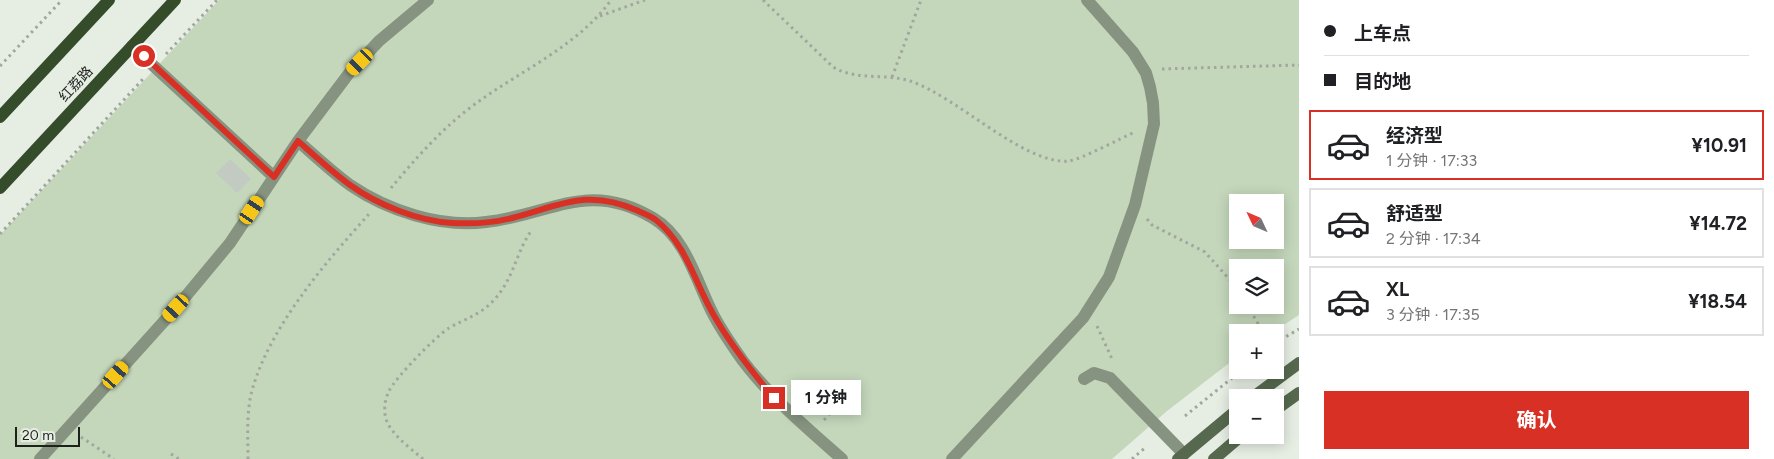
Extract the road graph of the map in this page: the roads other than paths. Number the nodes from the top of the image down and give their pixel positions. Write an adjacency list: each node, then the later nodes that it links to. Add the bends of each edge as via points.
1 (109, 0): 6 (main road)
2 (175, 0): 5 (main road, 红荔路)
3 (428, 0): 7 (lane, via 379,41 350,72)
4 (1087, 0): 20 (lane, via 1133,52 1146,73 1154,124 1135,205 1108,277 1085,315)
5 (132, 46): 8 (lane); 9 (main road, 红荔路)
6 (0, 117)
7 (298, 141): 8 (lane); 19 (lane, via 351,186 399,210 421,217 484,223 570,201 592,200 616,201 654,219 672,234 684,252 715,318 743,361 774,398)
8 (274, 177): 18 (lane, via 230,243)
9 (0, 188)
10 (1299, 363): 12 (main road)
11 (1084, 379): 17 (lane, via 1094,373 1102,374 1121,388)
12 (1264, 389)
13 (1299, 393): 14 (main road)
14 (1284, 404)
15 (1229, 416): 17 (main road)
16 (1232, 444): 21 (main road)
17 (1181, 456)
18 (40, 459)
19 (842, 459)
20 (952, 459)
21 (1214, 459)

